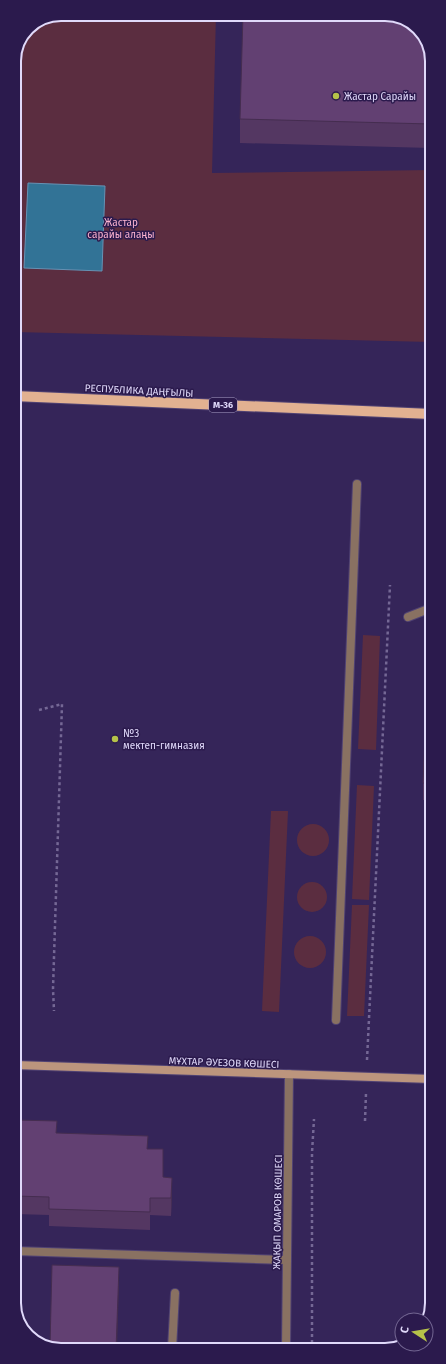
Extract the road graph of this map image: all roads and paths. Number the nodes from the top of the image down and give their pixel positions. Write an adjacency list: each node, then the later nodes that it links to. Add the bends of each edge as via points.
1 (21, 396): 2 (main road, РЕСПУБЛИКА ДАҢҒЫЛЫ / M-36)
2 (425, 414)
3 (357, 484): 9 (street)
4 (390, 585): 10 (path)
5 (425, 611): 6 (street)
6 (408, 618)
7 (38, 710): 8 (path, via 62,704)
8 (54, 1011)
9 (336, 1020)
10 (369, 1021)
11 (21, 1065): 12 (street, МҰХТАР ӘУЕЗОВ КӨШЕСІ)
12 (289, 1074): 13 (street, МҰХТАР ӘУЕЗОВ КӨШЕСІ); 16 (street, ЖАҚЫП ОМАРОВ КӨШЕСІ)
13 (425, 1079)
14 (314, 1119): 20 (path)
15 (21, 1251): 16 (street)
16 (287, 1260): 19 (street, ЖАҚЫП ОМАРОВ КӨШЕСІ)
17 (175, 1293): 18 (street)
18 (172, 1343)
19 (286, 1343)
20 (312, 1343)

